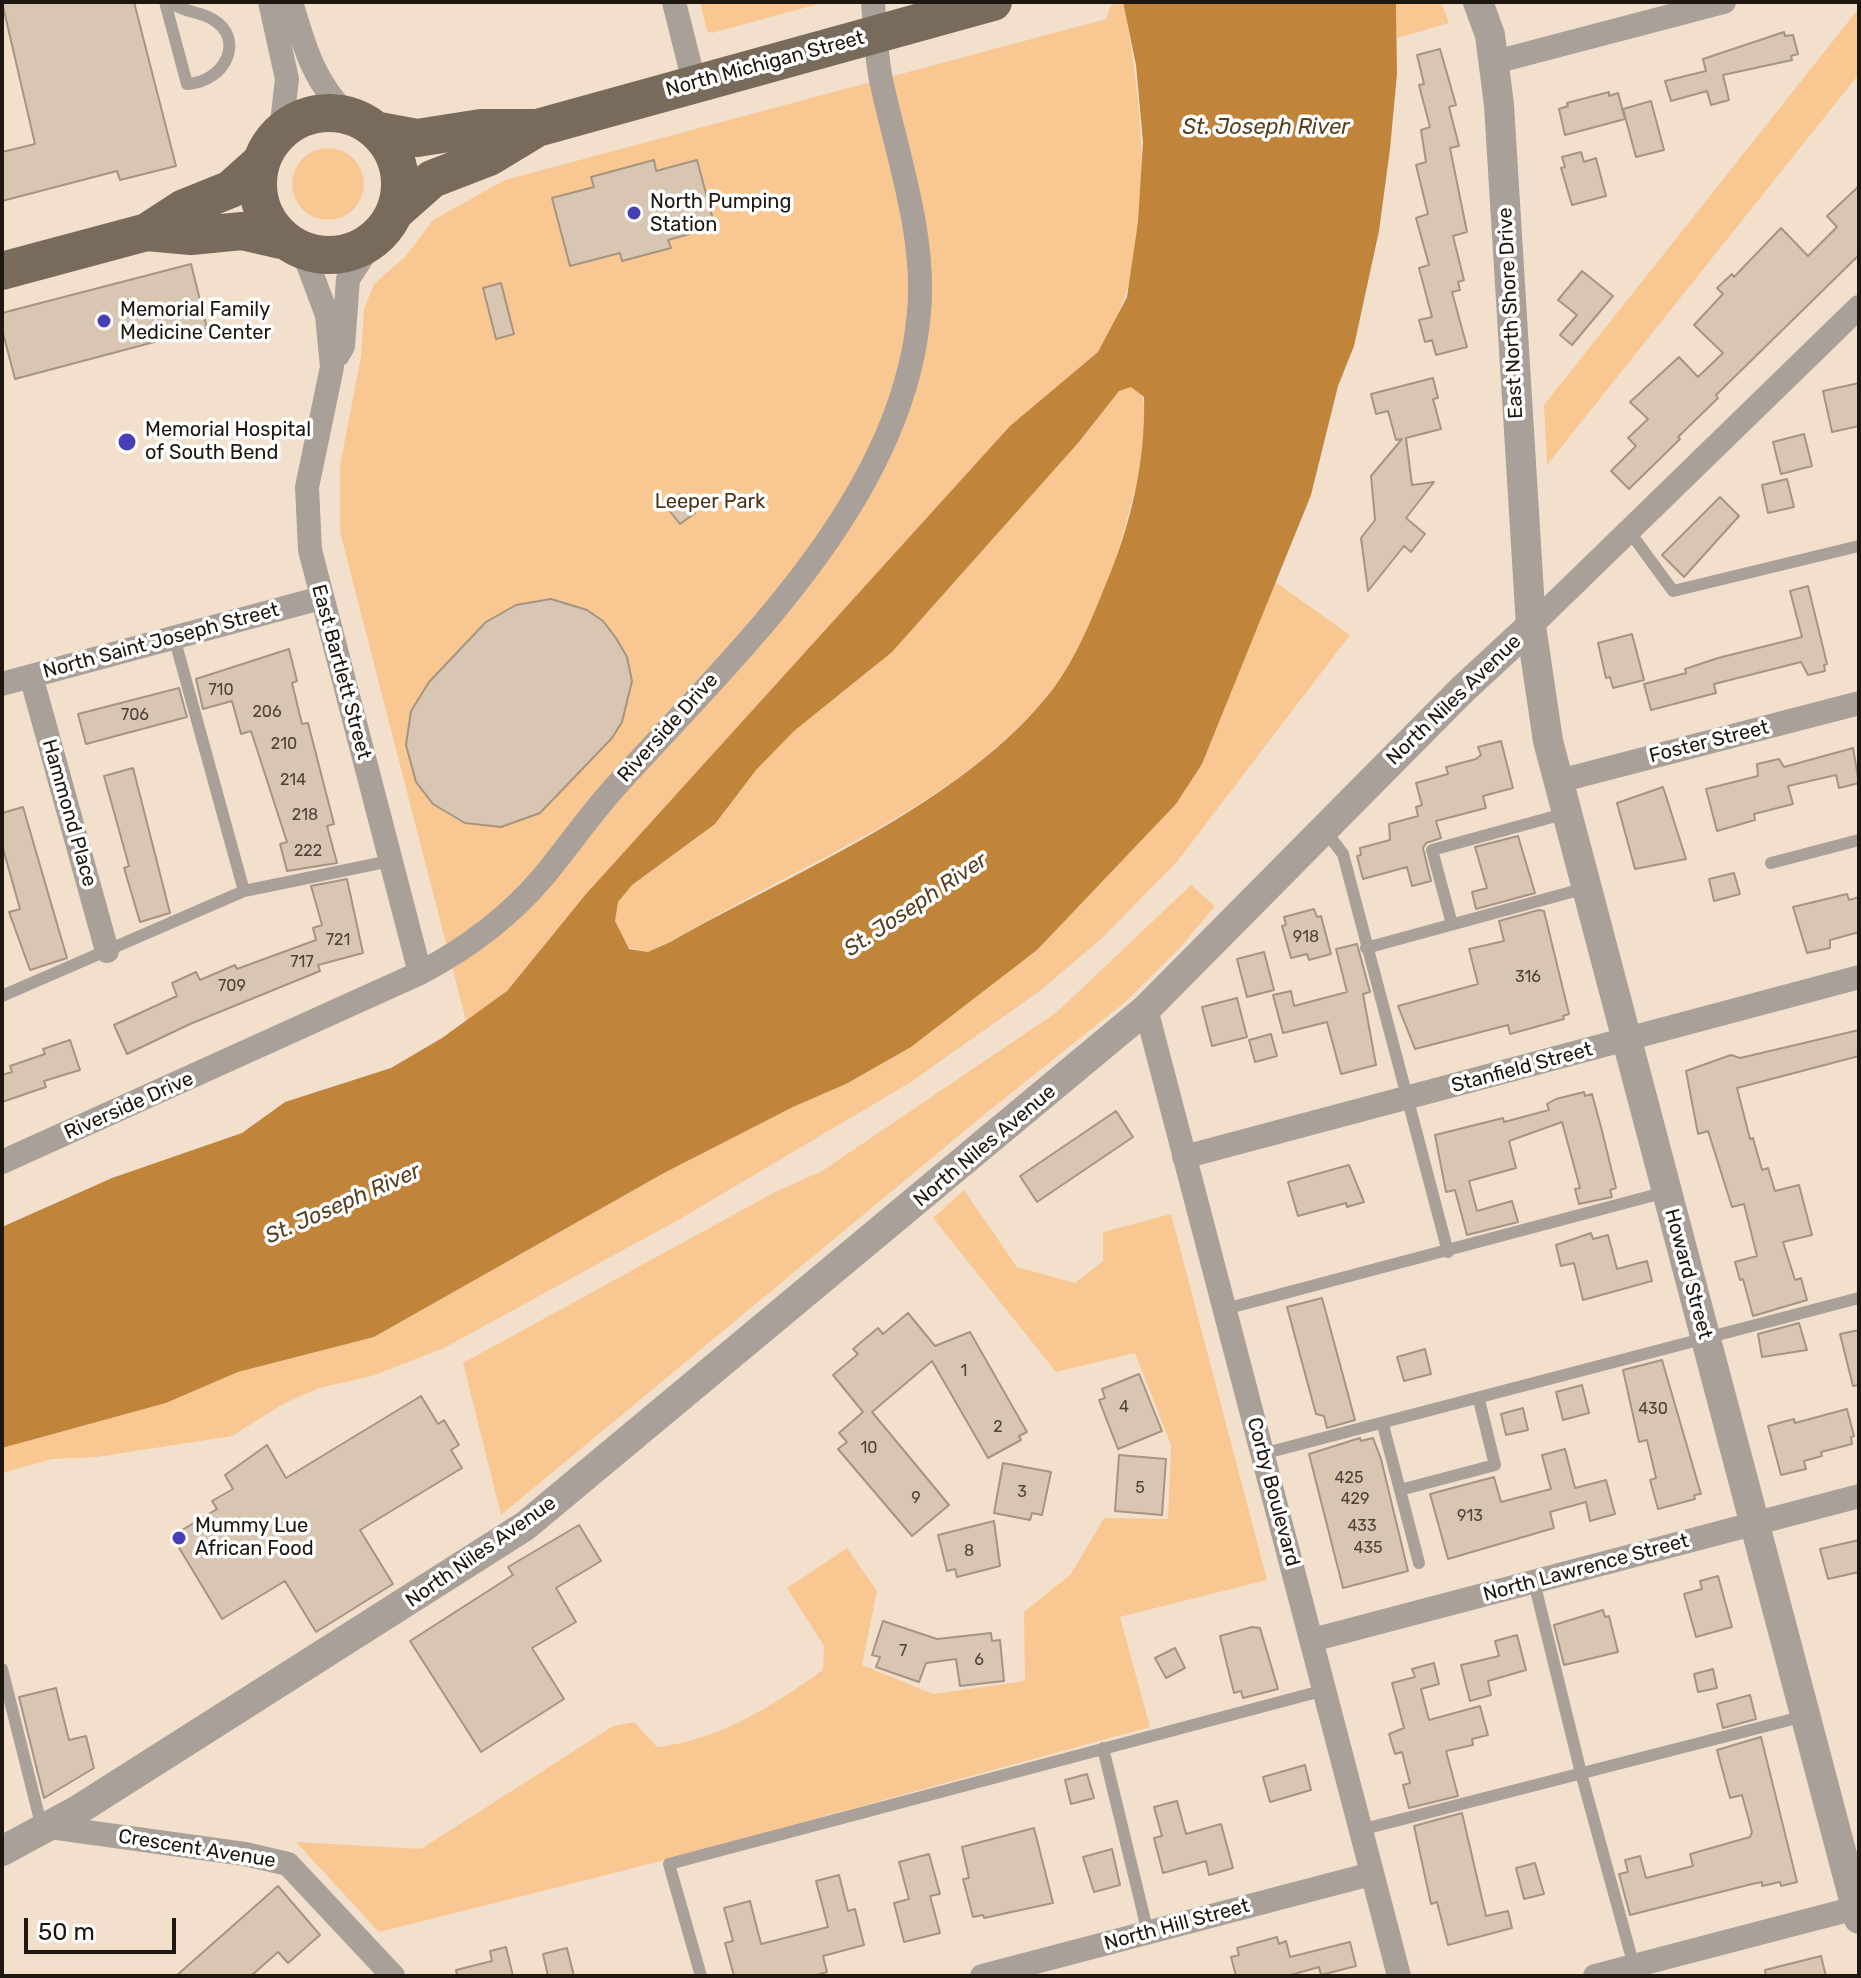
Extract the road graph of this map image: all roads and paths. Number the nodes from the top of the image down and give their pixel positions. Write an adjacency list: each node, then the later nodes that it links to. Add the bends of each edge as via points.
1 (165, 2): 2 (lane, via 187,84 218,74 229,53 221,27)
2 (171, 2)
3 (270, 2): 14 (street, via 287,79)
4 (291, 2): 12 (street, via 321,86)
5 (674, 2): 11 (street)
6 (993, 2): 9 (main road, North Michigan Street)
7 (1478, 2): 10 (street, East North Shore Drive)
8 (1724, 2): 10 (street)
9 (874, 18): 11 (main road, North Michigan Street); 42 (street, Riverside Drive, via 880,75 919,266 920,310 903,399 879,452 831,534 766,621 609,793 541,879 482,935)
10 (1495, 62): 26 (street, East North Shore Drive)
11 (694, 82): 13 (main road, North Michigan Street)
12 (363, 123): 13 (main road, North Michigan Street, via 417,138 481,128); 14 (main road, via 313,116); 16 (main road, via 398,166)
13 (537, 128): 16 (main road, North Michigan Street, via 489,157 432,179)
14 (281, 131): 15 (main road)
15 (260, 163): 17 (main road, via 231,189 184,208); 19 (main road, via 261,202)
16 (397, 210): 18 (main road)
17 (147, 232): 19 (main road, via 191,236 242,231); 20 (main road)
18 (371, 244): 19 (main road, via 336,254); 22 (street, East Bartlett Street, via 348,279 343,346)
19 (292, 245): 22 (street, East Bartlett Street, via 327,315)
20 (2, 271)
21 (1859, 307): 23 (street, North Niles Avenue)
22 (332, 367): 25 (street, East Bartlett Street, via 306,497)
23 (1629, 531): 24 (lane, via 1673,591); 26 (street, North Niles Avenue)
24 (1859, 546)
25 (321, 598): 27 (street, North Saint Joseph Street); 35 (street, East Bartlett Street)
26 (1531, 626): 31 (street, Howard Street, via 1537,683); 33 (street, North Niles Avenue)
27 (174, 637): 28 (street, North Saint Joseph Street); 38 (lane)
28 (31, 676): 29 (street, North Saint Joseph Street); 41 (street, Hammond Place)
29 (2, 684)
30 (1859, 703): 31 (street, Foster Street)
31 (1559, 781): 32 (street, Howard Street)
32 (1567, 813): 37 (street, Howard Street); 39 (lane, via 1432,850)
33 (1324, 829): 40 (lane, via 1341,847); 45 (street, North Niles Avenue)
34 (1859, 840): 36 (lane)
35 (390, 861): 38 (lane); 42 (street, East Bartlett Street)
36 (1771, 863)
37 (1586, 888): 39 (lane); 46 (street, Howard Street)
38 (244, 891): 41 (lane)
39 (1452, 924): 40 (lane)
40 (1366, 948): 47 (lane)
41 (107, 951): 44 (lane)
42 (420, 973): 49 (street, Riverside Drive)
43 (1859, 977): 46 (street, Stanfield Street)
44 (2, 996)
45 (1146, 1009): 48 (street, Corby Boulevard); 69 (street, North Niles Avenue, via 525,1526)
46 (1627, 1039): 47 (street, Stanfield Street); 50 (street, Howard Street)
47 (1406, 1099): 48 (street, Stanfield Street); 51 (lane)
48 (1184, 1157): 53 (street, Corby Boulevard)
49 (2, 1162)
50 (1667, 1192): 51 (lane); 54 (street, Howard Street)
51 (1448, 1252): 53 (lane)
52 (1859, 1298): 54 (lane)
53 (1225, 1309): 57 (street, Corby Boulevard)
54 (1705, 1339): 55 (lane); 60 (street, Howard Street)
55 (1479, 1400): 56 (lane); 58 (lane, via 1495,1465)
56 (1383, 1425): 57 (lane); 58 (lane)
57 (1262, 1454): 63 (street, Corby Boulevard)
58 (1400, 1490): 61 (lane)
59 (1859, 1496): 60 (street, North Lawrence Street)
60 (1755, 1523): 62 (street, North Lawrence Street); 66 (street, Howard Street)
61 (1419, 1563)
62 (1534, 1582): 63 (street, North Lawrence Street); 68 (lane)
63 (1312, 1640): 65 (street, Corby Boulevard)
64 (2, 1669): 69 (lane)
65 (1325, 1690): 67 (lane); 70 (street, Corby Boulevard)
66 (1805, 1716): 68 (lane); 73 (street, Howard Street)
67 (1103, 1748): 74 (lane); 77 (lane, via 669,1864)
68 (1581, 1773): 70 (lane); 75 (lane)
69 (46, 1828): 71 (street, North Niles Avenue); 76 (street, Crescent Avenue, via 288,1864)
70 (1360, 1830): 72 (street, Corby Boulevard)
71 (2, 1851)
72 (1371, 1874): 74 (street, North Hill Street); 79 (street, Corby Boulevard)
73 (1858, 1911): 75 (street)
74 (1148, 1933): 78 (street, North Hill Street)
75 (1636, 1971): 80 (street)
76 (393, 1976)
77 (701, 1976)
78 (982, 1976)
79 (1399, 1976)
80 (1595, 1976)

